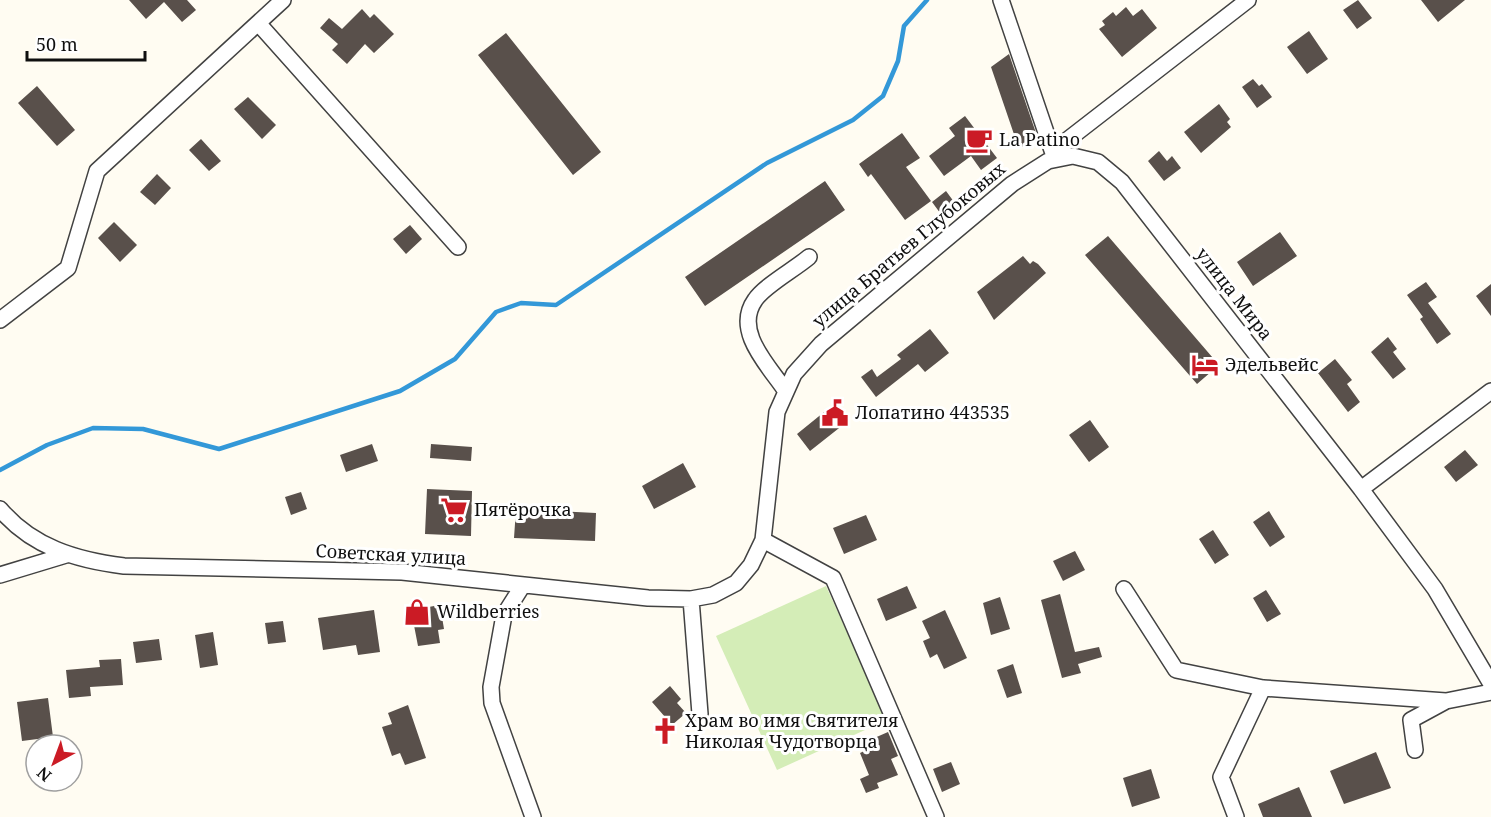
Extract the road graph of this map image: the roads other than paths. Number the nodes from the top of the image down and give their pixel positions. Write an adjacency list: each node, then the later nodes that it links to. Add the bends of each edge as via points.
1 (283, 0): 4 (street)
2 (1001, 0): 5 (street)
3 (1248, 0): 5 (street, улица Братьев Глубоковых, via 1066,141)
4 (258, 23): 6 (street); 8 (street, via 97,171 68,268)
5 (1055, 159): 9 (street, улица Братьев Глубоковых, via 1012,183 846,322 805,360); 11 (street, улица Мира, via 1073,156 1098,162 1122,182)
6 (458, 247)
7 (809, 257): 9 (street, via 755,299 749,312 752,343)
8 (0, 320)
9 (785, 390): 13 (street, улица Братьев Глубоковых, via 777,412)
10 (1491, 391): 11 (street)
11 (1361, 489): 20 (street, улица Мира, via 1435,589)
12 (4, 514): 14 (street, Советская улица, via 35,541)
13 (763, 540): 18 (street, улица Братьев Глубоковых, via 751,565 736,583); 27 (street, via 833,578)
14 (66, 555): 15 (street); 16 (street, Советская улица, via 124,566 402,572)
15 (0, 575)
16 (523, 585): 19 (street, Советская улица); 26 (street, via 504,615 491,687 492,703)
17 (1124, 589): 21 (street, via 1176,670)
18 (712, 595): 19 (street, Советская улица)
19 (690, 599): 24 (street)
20 (1491, 684)
21 (1263, 688): 23 (street); 28 (street, via 1221,777)
22 (1491, 692): 23 (street)
23 (1446, 701): 25 (street, via 1411,720)
24 (700, 714)
25 (1415, 750)
26 (533, 817)
27 (936, 817)
28 (1236, 817)

